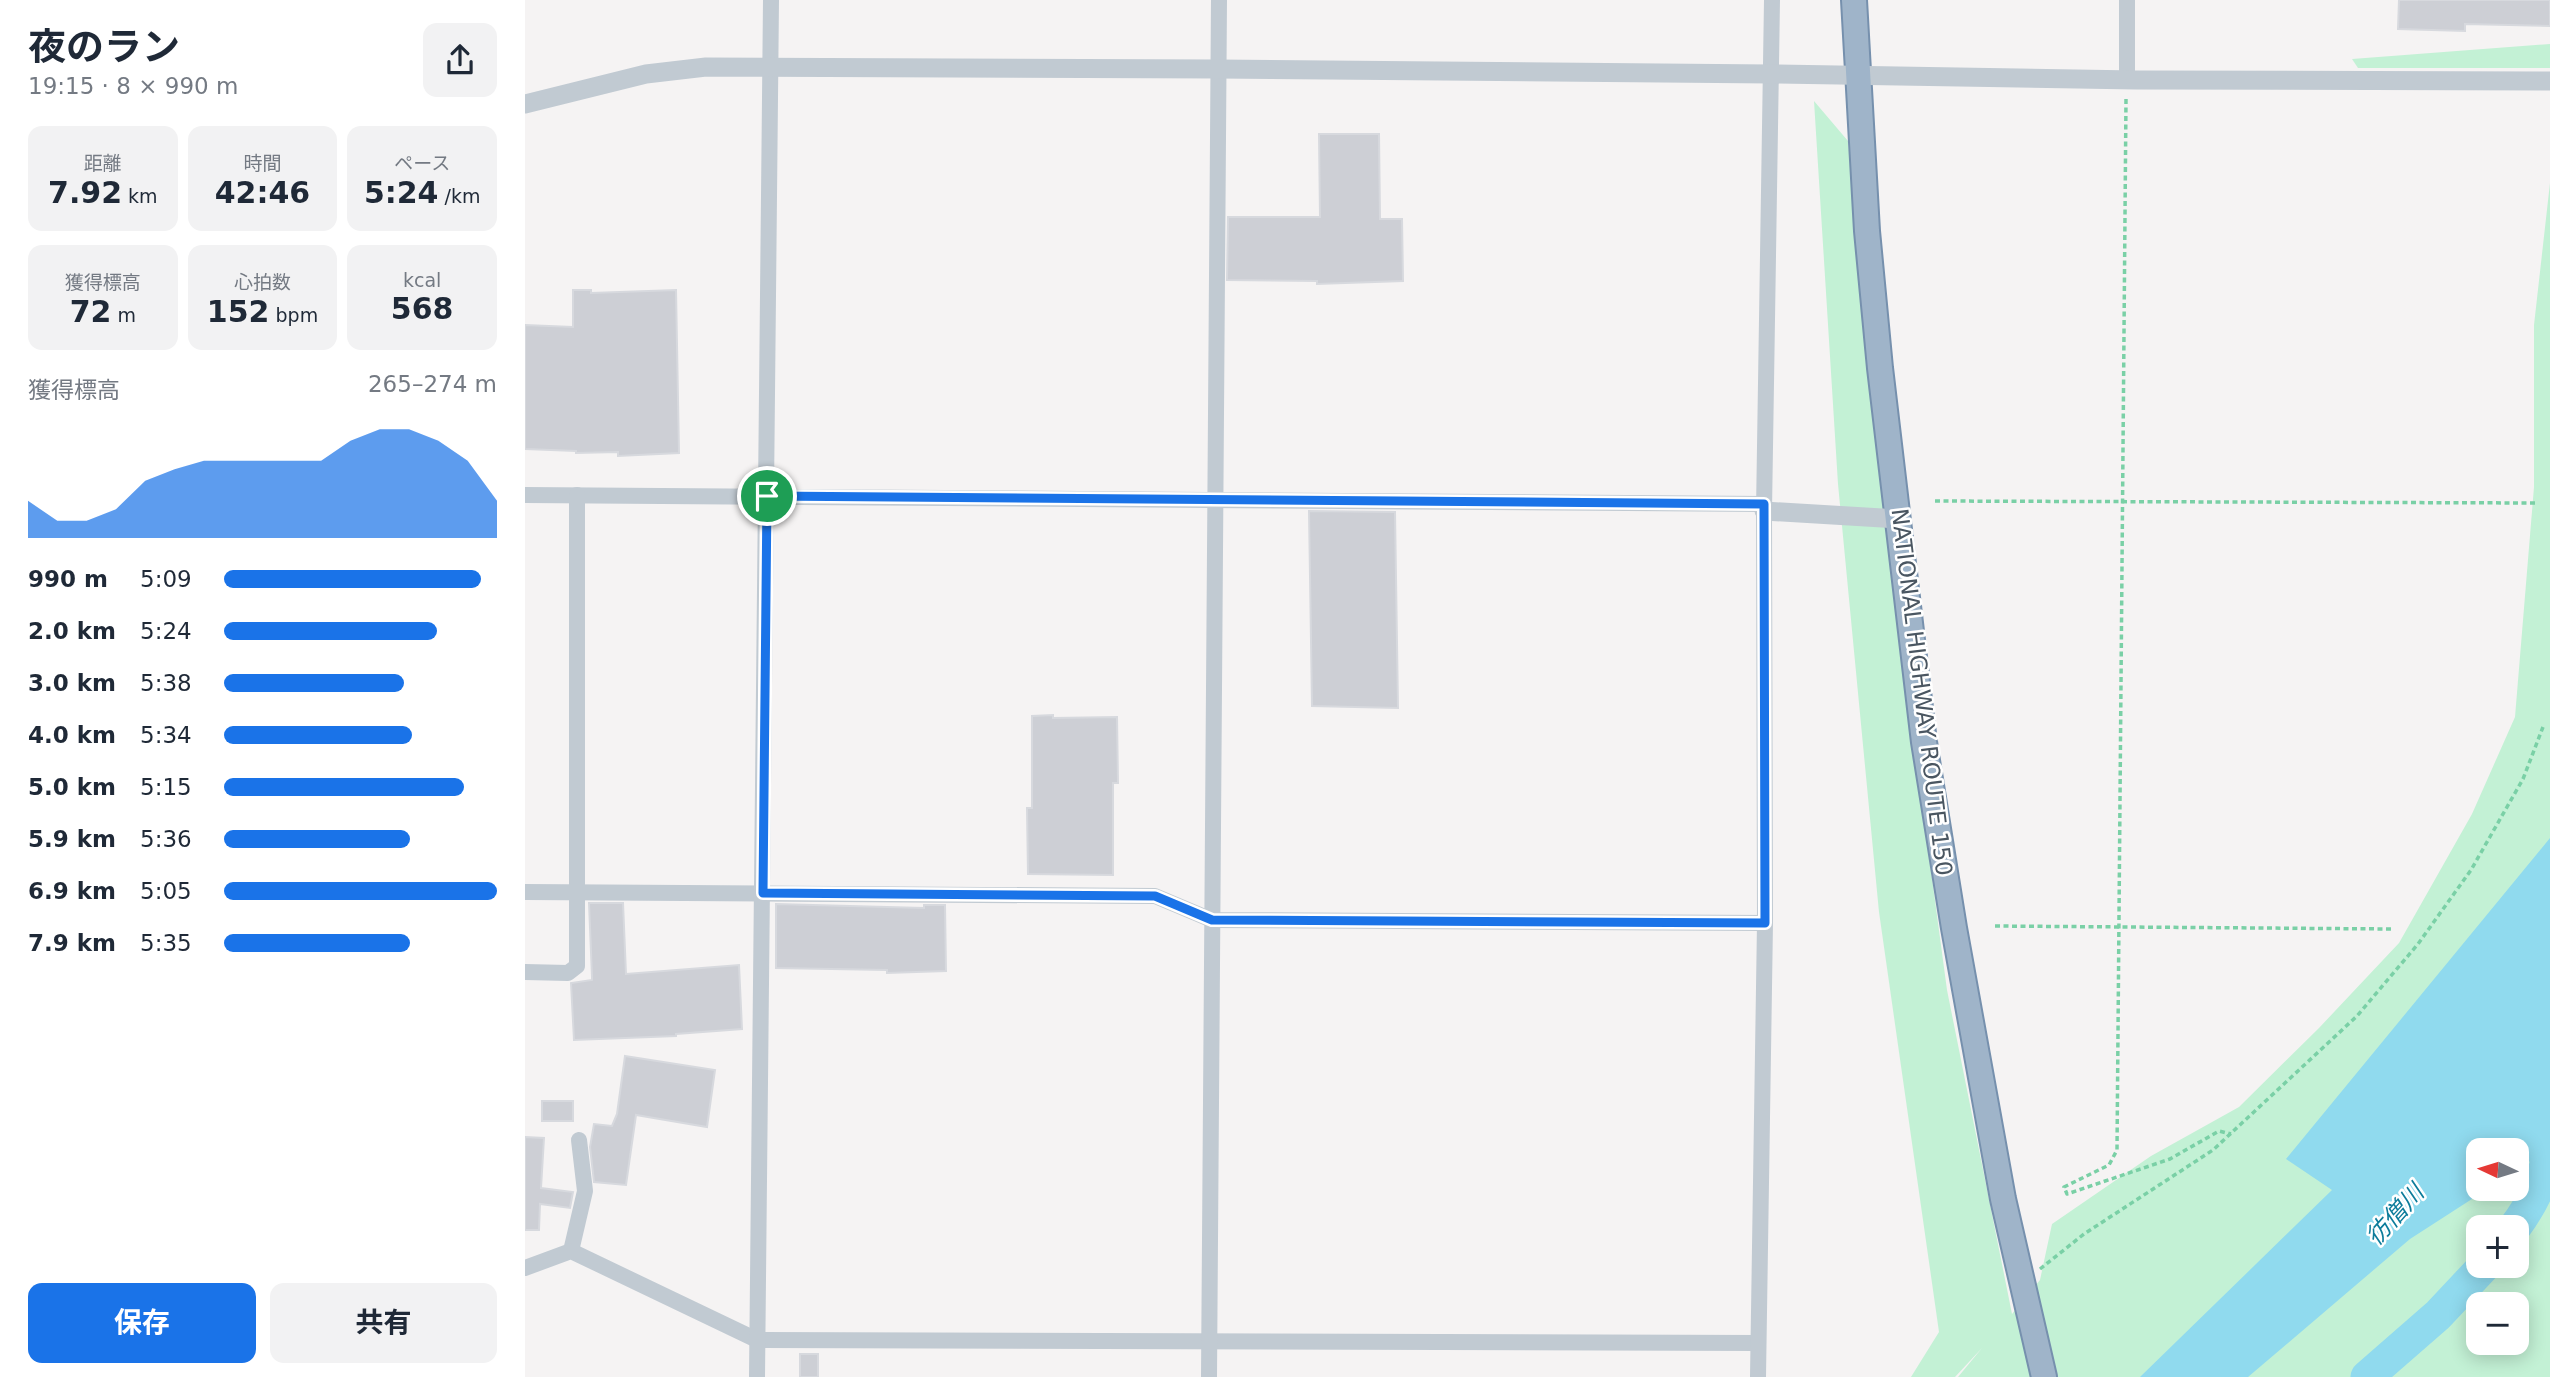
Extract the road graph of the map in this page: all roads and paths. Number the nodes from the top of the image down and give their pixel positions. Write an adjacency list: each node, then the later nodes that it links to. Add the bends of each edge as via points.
1 (771, 0): 6 (street)
2 (1219, 0): 7 (street)
3 (1772, 0): 8 (street)
4 (1854, 0): 9 (highway, NATIONAL HIGHWAY ROUTE 150)
5 (2127, 0): 10 (street)
6 (771, 68): 7 (street); 12 (street, via 706,67 646,74); 15 (street)
7 (1219, 69): 8 (street); 16 (street)
8 (1771, 74): 9 (street); 20 (street)
9 (1858, 77): 10 (street); 21 (highway, NATIONAL HIGHWAY ROUTE 150, via 1879,368)
10 (2127, 80): 11 (street); 18 (path)
11 (2550, 81)
12 (525, 104)
13 (525, 495): 14 (street)
14 (577, 495): 15 (street); 25 (street)
15 (767, 496): 16 (street); 24 (street)
16 (1215, 500): 20 (street); 26 (street)
17 (1935, 501): 18 (path)
18 (2123, 501): 19 (path); 29 (path)
19 (2535, 503)
20 (1764, 507): 21 (street); 27 (street)
21 (1899, 519): 36 (highway, NATIONAL HIGHWAY ROUTE 150, via 1909,631 1939,835 1985,1106)
22 (2543, 727): 32 (path, via 2523,779 2497,825 2418,944 2357,1016)
23 (525, 892): 25 (street)
24 (763, 893): 25 (street); 26 (street, via 1155,896); 37 (street)
25 (578, 894): 31 (street, via 577,966 568,973)
26 (1212, 920): 27 (street); 38 (street)
27 (1765, 923): 39 (street)
28 (1995, 926): 29 (path)
29 (2119, 926): 30 (path); 32 (path, via 2117,1150 2109,1165 2064,1187 2067,1194 2170,1159 2219,1130)
30 (2392, 929)
31 (525, 972)
32 (2231, 1135): 36 (path, via 2084,1234)
33 (579, 1140): 34 (street, via 585,1191)
34 (571, 1251): 35 (street); 37 (street)
35 (525, 1268)
36 (2022, 1283): 43 (highway, NATIONAL HIGHWAY ROUTE 150)
37 (757, 1340): 38 (street); 40 (street)
38 (1209, 1342): 39 (street); 41 (street)
39 (1758, 1343): 42 (street)
40 (757, 1377)
41 (1209, 1377)
42 (1758, 1377)
43 (2044, 1377)

